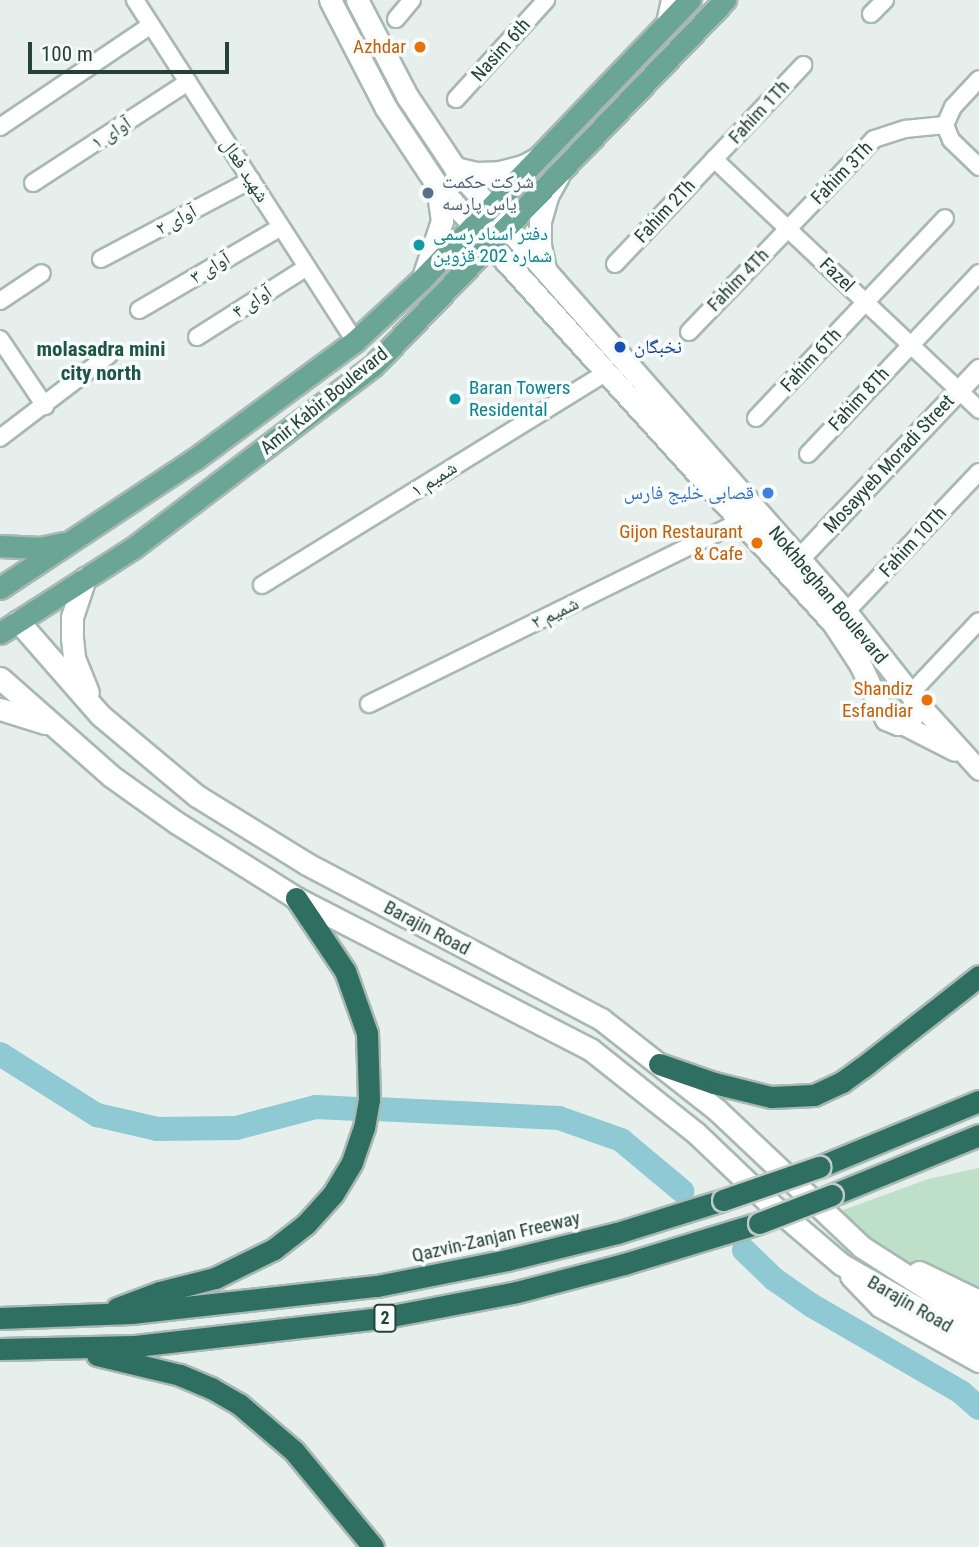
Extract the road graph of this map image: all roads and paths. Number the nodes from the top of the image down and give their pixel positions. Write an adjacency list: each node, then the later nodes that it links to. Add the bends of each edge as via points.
1 (135, 0): 12 (street, شهید فعال)
2 (330, 0): 27 (main road, Nokhbeghan Boulevard, via 386,108)
3 (358, 0): 23 (main road, Nokhbeghan Boulevard, via 407,96)
4 (412, 0): 11 (street)
5 (546, 0): 17 (street, Nasim 6th)
6 (670, 0): 13 (street)
7 (690, 0): 13 (main road, Amir Kabir Boulevard)
8 (724, 0): 24 (main road, Amir Kabir Boulevard)
9 (885, 0): 10 (street)
10 (871, 14)
11 (396, 19)
12 (151, 25): 16 (street, شهید فعال); 19 (street)
13 (664, 28): 20 (main road, Amir Kabir Boulevard)
14 (803, 65): 21 (street, Fahim 1Th)
15 (979, 79): 18 (street, via 953,107)
16 (188, 82): 25 (street, شهید فعال); 26 (street, آوای ۱)
17 (456, 99)
18 (944, 125): 22 (street, via 951,140); 33 (street, Fahim 3Th, via 905,129 874,139)
19 (0, 127)
20 (540, 158): 23 (main road, via 500,172); 24 (main road, via 540,175); 28 (main road, Amir Kabir Boulevard)
21 (714, 159): 33 (street, Fazel); 36 (street, Fahim 2Th)
22 (979, 167)
23 (455, 168): 28 (main road, Nokhbeghan Boulevard)
24 (556, 177): 32 (main road, Amir Kabir Boulevard); 38 (main road, via 540,220)
25 (251, 180): 31 (street, شهید فعال); 35 (street, آوای ۲)
26 (33, 183)
27 (438, 185): 30 (main road, Nokhbeghan Boulevard); 41 (main road, via 442,221)
28 (490, 208): 30 (main road, Amir Kabir Boulevard); 32 (main road, Nokhbeghan Boulevard)
29 (945, 218): 43 (street, Fahim 6Th)
30 (473, 225): 34 (main road, Nokhbeghan Boulevard); 41 (main road, Amir Kabir Boulevard)
31 (281, 227): 37 (street, شهید فعال); 44 (street, آوای ۳)
32 (507, 227): 34 (main road, Amir Kabir Boulevard); 38 (main road, Nokhbeghan Boulevard)
33 (788, 229): 43 (street, Fazel); 45 (street, Fahim 4Th)
34 (490, 244): 52 (main road, Nokhbeghan Boulevard); 64 (main road, Amir Kabir Boulevard, via 373,366 133,548)
35 (101, 259)
36 (615, 264)
37 (307, 267): 46 (street, آوای ۴); 48 (street, شهید فعال)
38 (546, 271): 63 (main road, Nokhbeghan Boulevard)
39 (979, 273): 49 (street, Fahim 8Th)
40 (42, 274): 42 (street)
41 (422, 279): 48 (main road, Amir Kabir Boulevard)
42 (0, 301)
43 (866, 302): 49 (street, Fazel); 56 (street, Fahim 6Th)
44 (139, 310)
45 (689, 332)
46 (197, 337)
47 (0, 339): 54 (street)
48 (355, 341): 61 (main road, Amir Kabir Boulevard, via 195,459)
49 (911, 345): 53 (street, Fazel); 58 (street, Fahim 8Th)
50 (109, 355): 54 (street)
51 (979, 369): 53 (street, Mosayyeb Moradi Street)
52 (607, 372): 60 (main road, Nokhbeghan Boulevard); 65 (street, شمیم ۱)
53 (959, 391): 55 (street, Fazel); 63 (street, Mosayyeb Moradi Street)
54 (45, 406): 57 (street)
55 (979, 410)
56 (756, 418)
57 (0, 438)
58 (808, 454)
59 (979, 472): 68 (street, Fahim 10Th)
60 (741, 521): 63 (main road, Nokhbeghan Boulevard); 73 (street, شمیم ۲)
61 (69, 542): 62 (main road, via 40,548); 66 (main road, Amir Kabir Boulevard)
62 (0, 546)
63 (794, 565): 68 (main road, Nokhbeghan Boulevard); 76 (main road, Nokhbeghan Boulevard, via 853,654 884,716)
64 (85, 578): 70 (main road, Amir Kabir Boulevard); 75 (main road, via 72,617 72,638 81,678)
65 (261, 585)
66 (0, 588)
67 (0, 600): 70 (main road, Barajin Road)
68 (846, 612): 72 (main road, Nokhbeghan Boulevard)
69 (979, 621): 72 (street)
70 (9, 627): 75 (main road, Barajin Road)
71 (0, 678): 77 (main road, Barajin Road)
72 (912, 696): 76 (main road, via 915,713); 78 (street)
73 (369, 704)
74 (0, 709): 77 (main road)
75 (100, 716): 81 (main road, Barajin Road, via 197,796 306,864 601,1019)
76 (902, 724): 78 (street)
77 (55, 727): 79 (main road, Barajin Road, via 111,776 177,823)
78 (975, 766)
79 (296, 898): 85 (main road, Barajin Road, via 590,1049 696,1133); 87 (highway, via 345,971 367,1033 369,1099 352,1162 324,1204 274,1249 215,1278)
80 (979, 975): 81 (highway, via 863,1067 814,1095 771,1097)
81 (659, 1063): 84 (main road, Barajin Road, via 717,1110)
82 (979, 1101): 87 (highway, Qazvin-Zanjan Freeway / 2, bridge, via 723,1200 507,1260 377,1286)
83 (979, 1135): 92 (highway, 2, bridge, via 759,1223 571,1278 381,1318 239,1336)
84 (862, 1247): 86 (main road, Barajin Road); 89 (main road, Barajin Road)
85 (841, 1264): 90 (main road, Barajin Road); 93 (main road, Barajin Road, via 863,1293 880,1306)
86 (979, 1301)
87 (95, 1316): 88 (highway, Qazvin-Zanjan Freeway / 2)
88 (0, 1318)
89 (979, 1322)
90 (979, 1343)
91 (0, 1349): 92 (highway, 2)
92 (64, 1349): 94 (highway, via 180,1375 239,1404 294,1451)
93 (979, 1361)
94 (373, 1547)

